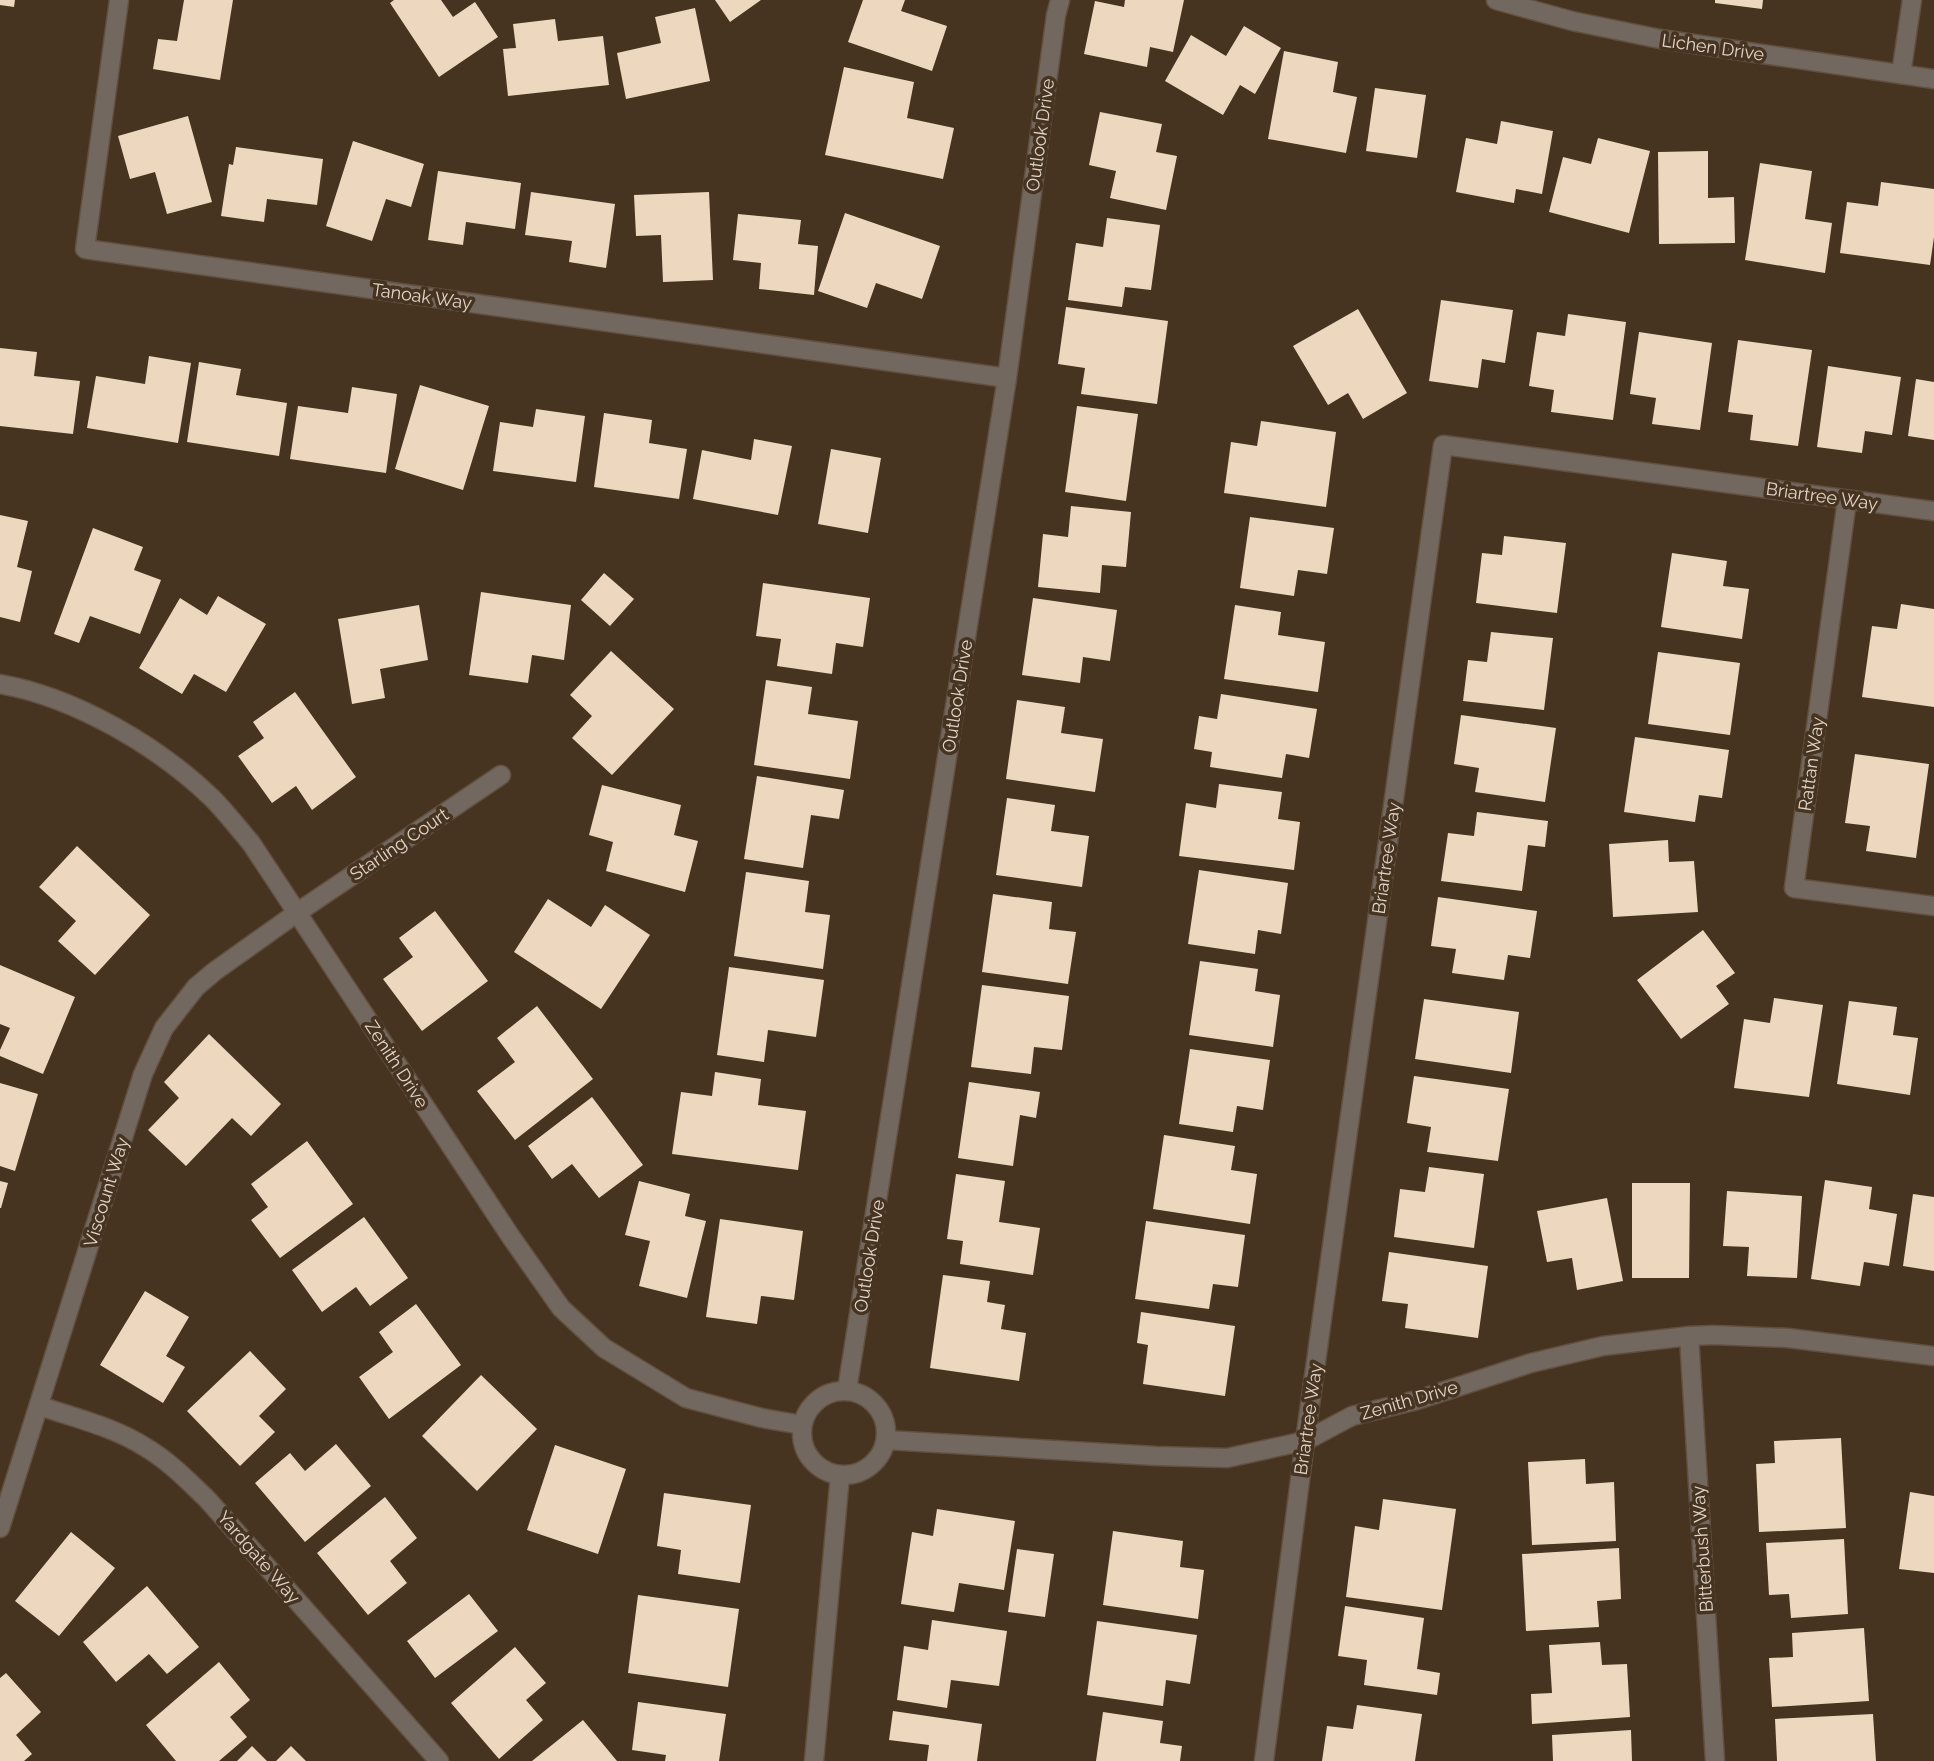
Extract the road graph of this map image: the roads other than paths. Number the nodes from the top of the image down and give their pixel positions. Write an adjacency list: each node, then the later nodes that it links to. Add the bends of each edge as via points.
1 (119, 0): 7 (street, Tanoak Way, via 85,249)
2 (1060, 0): 7 (street, Outlook Drive)
3 (1496, 0): 5 (street, Lichen Drive, via 1660,39)
4 (1912, 0): 5 (street)
5 (1901, 74): 6 (street, Lichen Drive)
6 (1934, 79)
7 (1007, 377): 16 (street, Outlook Drive)
8 (1847, 500): 9 (street, Briartree Way); 12 (street, Rattan Way, via 1794,888); 20 (street, Briartree Way, via 1443,445)
9 (1934, 511)
10 (0, 684): 13 (street, Zenith Drive, via 63,702 117,727 167,760 212,798 251,843)
11 (501, 775): 13 (street, Starling Court)
12 (1934, 906)
13 (298, 912): 17 (street, Viscount Way, via 195,987 163,1028 143,1074); 18 (street, Zenith Drive, via 561,1308 604,1348 686,1398)
14 (1689, 1336): 15 (street, Zenith Drive, via 1788,1338); 20 (street, Zenith Drive, via 1603,1346 1531,1363 1352,1416); 26 (street, Bitterbush Way)
15 (1934, 1356)
16 (847, 1390): 18 (street, via 820,1397); 19 (street, via 872,1401 881,1412)
17 (40, 1406): 22 (street, Viscount Way); 23 (street, Yardgate Way, via 119,1433 167,1461 207,1499)
18 (802, 1425): 21 (street, via 804,1447 811,1459 821,1469)
19 (886, 1440): 20 (street, Zenith Drive, via 1227,1458); 21 (street, via 873,1464 861,1472)
20 (1305, 1441): 25 (street, Briartree Way)
21 (840, 1475): 24 (street)
22 (0, 1528)
23 (439, 1761)
24 (814, 1761)
25 (1264, 1761)
26 (1715, 1761)

